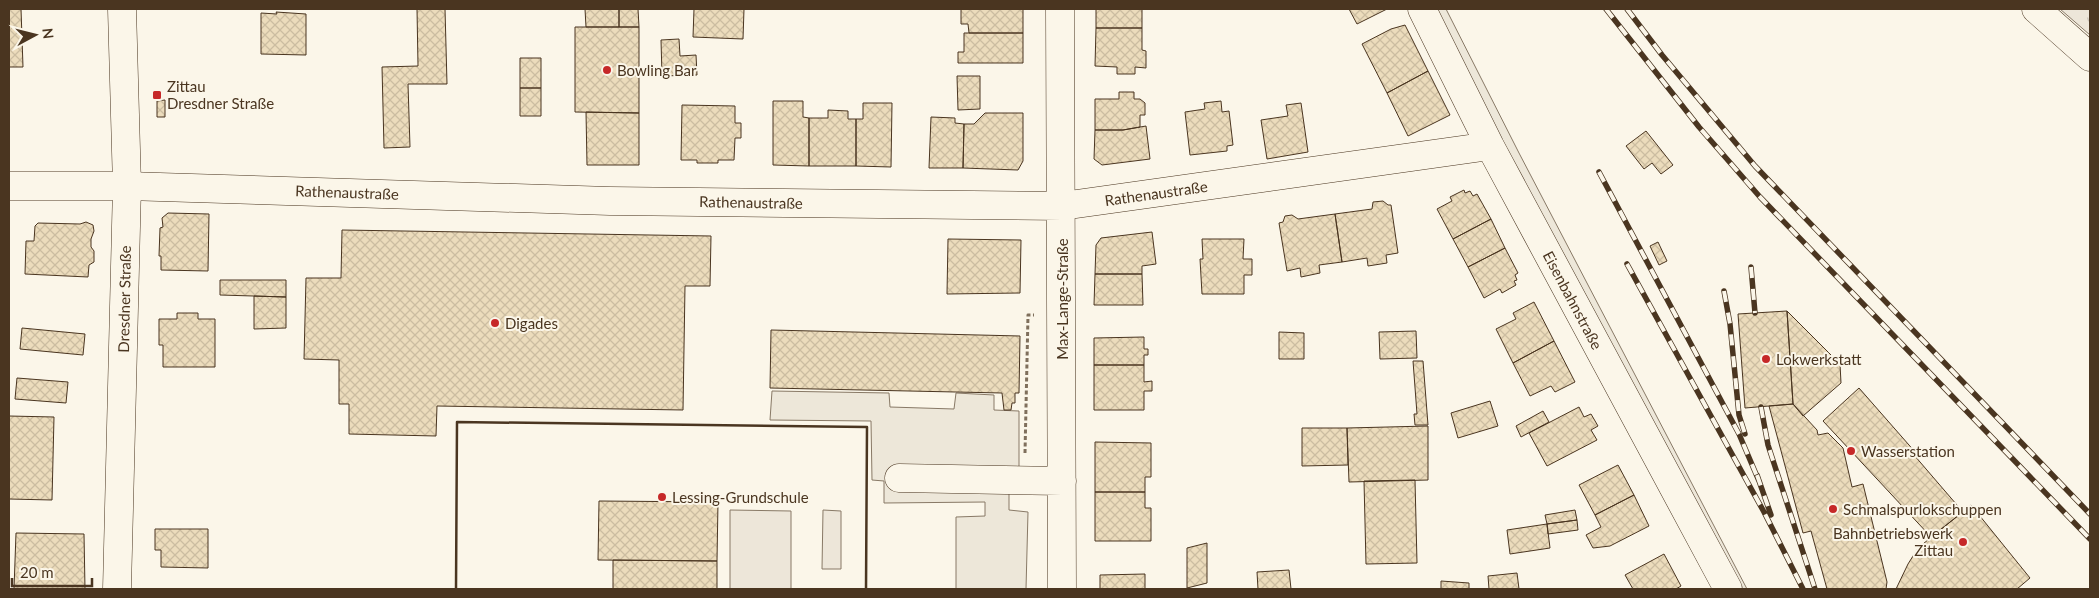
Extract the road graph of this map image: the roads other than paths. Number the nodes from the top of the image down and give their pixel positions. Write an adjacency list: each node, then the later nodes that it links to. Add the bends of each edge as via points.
1 (122, 9): 8 (street, Dresdner Straße)
2 (1060, 9): 9 (street, Max-Lange-Straße)
3 (1422, 9): 6 (street, Eisenbahnstraße)
4 (2036, 9): 5 (street)
5 (2090, 57)
6 (1490, 146): 9 (street, Rathenaustraße); 14 (street, Eisenbahnstraße)
7 (9, 186): 8 (street, Rathenaustraße)
8 (126, 186): 9 (street, Rathenaustraße, via 610,201); 12 (street, Dresdner Straße)
9 (1062, 206): 11 (street, Max-Lange-Straße)
10 (898, 478): 11 (street)
11 (1062, 481): 13 (street, Max-Lange-Straße)
12 (117, 589)
13 (1062, 589)
14 (1728, 589)

